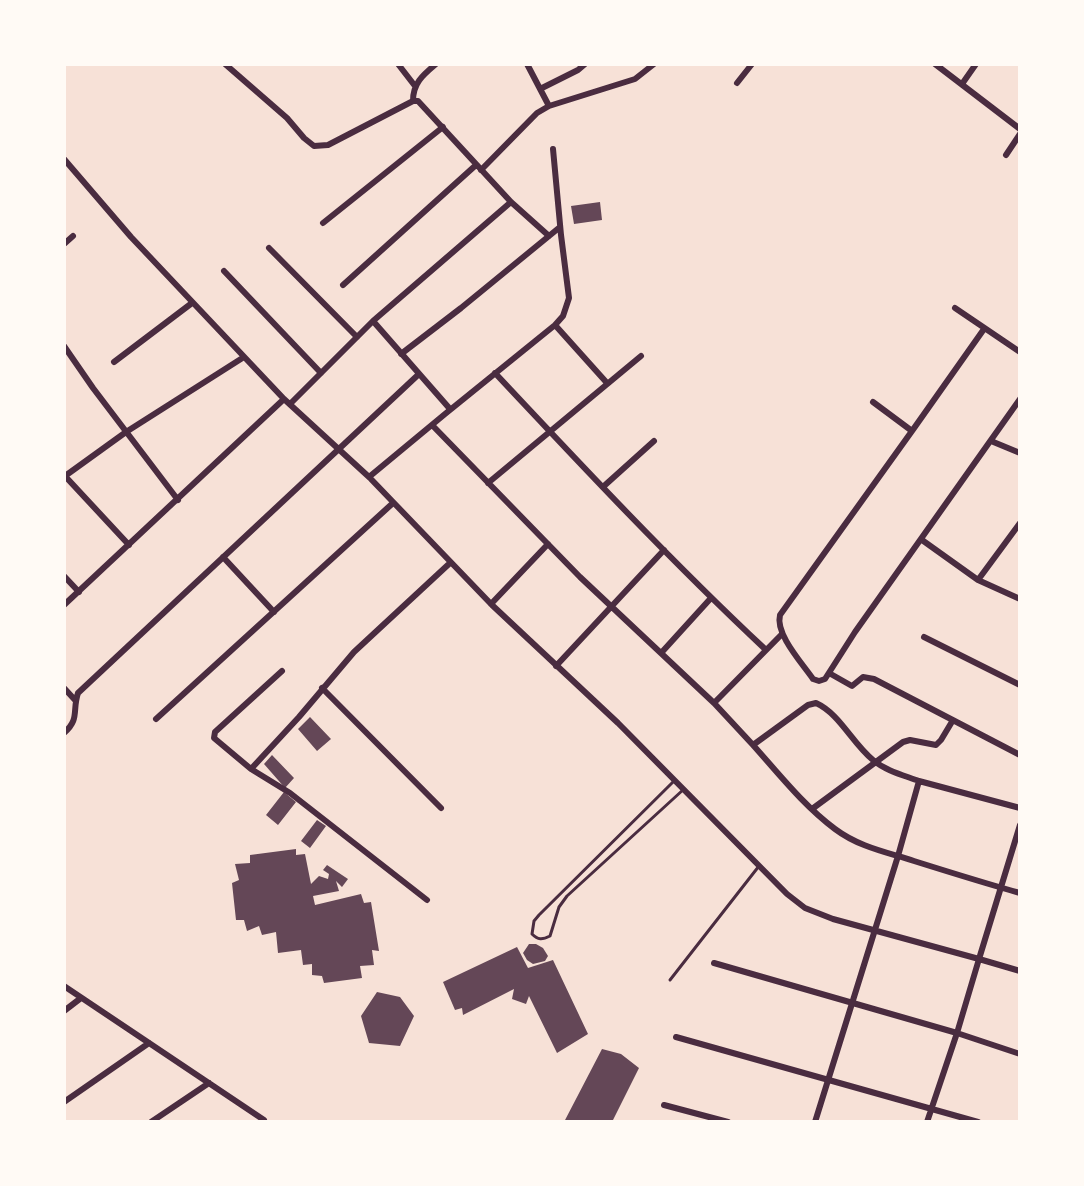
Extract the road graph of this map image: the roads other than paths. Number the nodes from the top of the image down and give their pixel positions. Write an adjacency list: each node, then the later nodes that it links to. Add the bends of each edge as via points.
1 (225, 64): 14 (street, via 314,146 328,145)
2 (398, 64): 12 (street)
3 (436, 64): 12 (street)
4 (527, 64): 13 (street)
5 (585, 64): 13 (street)
6 (654, 64): 15 (street, via 635,79)
7 (752, 64): 10 (street)
8 (935, 64): 11 (street)
9 (976, 64): 11 (street)
10 (737, 83)
11 (962, 84): 17 (street)
12 (415, 86): 14 (street)
13 (540, 89): 15 (street)
14 (413, 101): 16 (street, via 425,106)
15 (549, 106): 21 (street)
16 (443, 127): 21 (street); 23 (street)
17 (1020, 132): 19 (street)
18 (553, 149): 24 (street)
19 (1006, 155)
20 (64, 159): 31 (street)
21 (478, 168): 22 (street); 30 (street)
22 (511, 202): 26 (street); 33 (street)
23 (323, 223)
24 (560, 227): 26 (street); 34 (street, via 569,298)
25 (73, 236): 27 (street)
26 (549, 236): 39 (street)
27 (64, 244)
28 (269, 248): 36 (street)
29 (224, 271): 43 (street)
30 (343, 285)
31 (192, 303): 41 (street); 42 (street)
32 (955, 308): 35 (street)
33 (373, 321): 36 (street); 39 (street)
34 (555, 325): 44 (street); 46 (street)
35 (984, 329): 38 (street); 53 (street)
36 (357, 337): 43 (street)
37 (64, 346): 54 (street)
38 (1020, 352)
39 (401, 354): 45 (street)
40 (641, 356): 46 (street)
41 (244, 357): 48 (street); 54 (street)
42 (114, 362)
43 (321, 373): 48 (street)
44 (495, 373): 50 (street); 52 (street)
45 (419, 374): 50 (street); 57 (street)
46 (607, 383): 52 (street)
47 (1020, 399): 56 (street)
48 (287, 402): 57 (street); 63 (street)
49 (873, 402): 53 (street)
50 (450, 409): 51 (street)
51 (432, 425): 60 (street); 61 (street)
52 (549, 431): 61 (street); 62 (street)
53 (912, 431): 81 (street, via 780,615)
54 (126, 432): 59 (street); 63 (street)
55 (654, 441): 62 (street)
56 (991, 441): 58 (street); 66 (street)
57 (338, 450): 60 (street); 70 (street)
58 (1020, 453)
59 (65, 475): 68 (street)
60 (369, 477): 64 (street)
61 (488, 483): 67 (street)
62 (604, 486): 69 (street)
63 (178, 500): 68 (street)
64 (393, 503): 71 (street); 80 (street)
65 (1020, 523): 73 (street)
66 (922, 540): 73 (street); 87 (street)
67 (548, 544): 77 (street); 79 (street)
68 (129, 545): 74 (street)
69 (664, 550): 75 (street); 79 (street)
70 (223, 557): 80 (street); 91 (street)
71 (450, 563): 77 (street); 90 (street)
72 (64, 576): 74 (street)
73 (978, 580): 76 (street)
74 (79, 592): 78 (street)
75 (711, 598): 83 (street); 84 (street)
76 (1020, 599)
77 (491, 604): 85 (street)
78 (64, 605)
79 (613, 606): 84 (street); 85 (street)
80 (274, 612): 93 (street)
81 (782, 634): 83 (street); 87 (street, via 813,679 825,679)
82 (924, 637): 88 (street)
83 (765, 649): 92 (street)
84 (662, 652): 92 (street)
85 (556, 666): 100 (street)
86 (282, 671): 99 (street, via 215,732 218,744)
87 (829, 673): 94 (street, via 852,686 868,677)
88 (1020, 685)
89 (64, 688): 91 (street)
90 (322, 688): 99 (street); 103 (street)
91 (75, 700): 95 (street, via 75,718)
92 (714, 703): 96 (street)
93 (156, 719)
94 (953, 720): 97 (street); 98 (street, via 936,745 910,740)
95 (64, 733)
96 (753, 745): 98 (street, via 816,703 827,708); 105 (street)
97 (1020, 755)
98 (875, 762): 101 (street); 105 (street)
99 (251, 769): 111 (street, via 290,793)
100 (675, 780): 102 (street); 102 (lane, via 539,915 532,934 537,939 550,936 567,896)
101 (919, 781): 104 (street); 107 (street)
102 (684, 789): 108 (street)
103 (441, 808)
104 (1020, 808)
105 (812, 809): 107 (street, via 853,841)
106 (1020, 825): 109 (street)
107 (898, 856): 109 (street); 112 (street)
108 (759, 866): 112 (street, via 805,908); 116 (lane)
109 (1000, 888): 110 (street); 113 (street)
110 (1020, 893)
111 (427, 900)
112 (873, 930): 113 (street); 119 (street)
113 (979, 959): 115 (street); 121 (street)
114 (714, 963): 119 (street)
115 (1020, 971)
116 (670, 980)
117 (64, 986): 118 (street)
118 (81, 998): 120 (street); 123 (street)
119 (851, 1004): 121 (street); 125 (street)
120 (64, 1011)
121 (957, 1033): 124 (street); 129 (street)
122 (676, 1037): 125 (street)
123 (149, 1043): 126 (street); 127 (street)
124 (1020, 1054)
125 (827, 1080): 129 (street); 134 (street)
126 (209, 1083): 130 (street); 131 (street)
127 (64, 1102)
128 (664, 1105): 133 (street)
129 (931, 1109): 135 (street); 136 (street)
130 (163, 1119): 132 (street)
131 (264, 1121)
132 (151, 1122)
133 (728, 1122)
134 (815, 1122)
135 (927, 1122)
136 (978, 1122)

